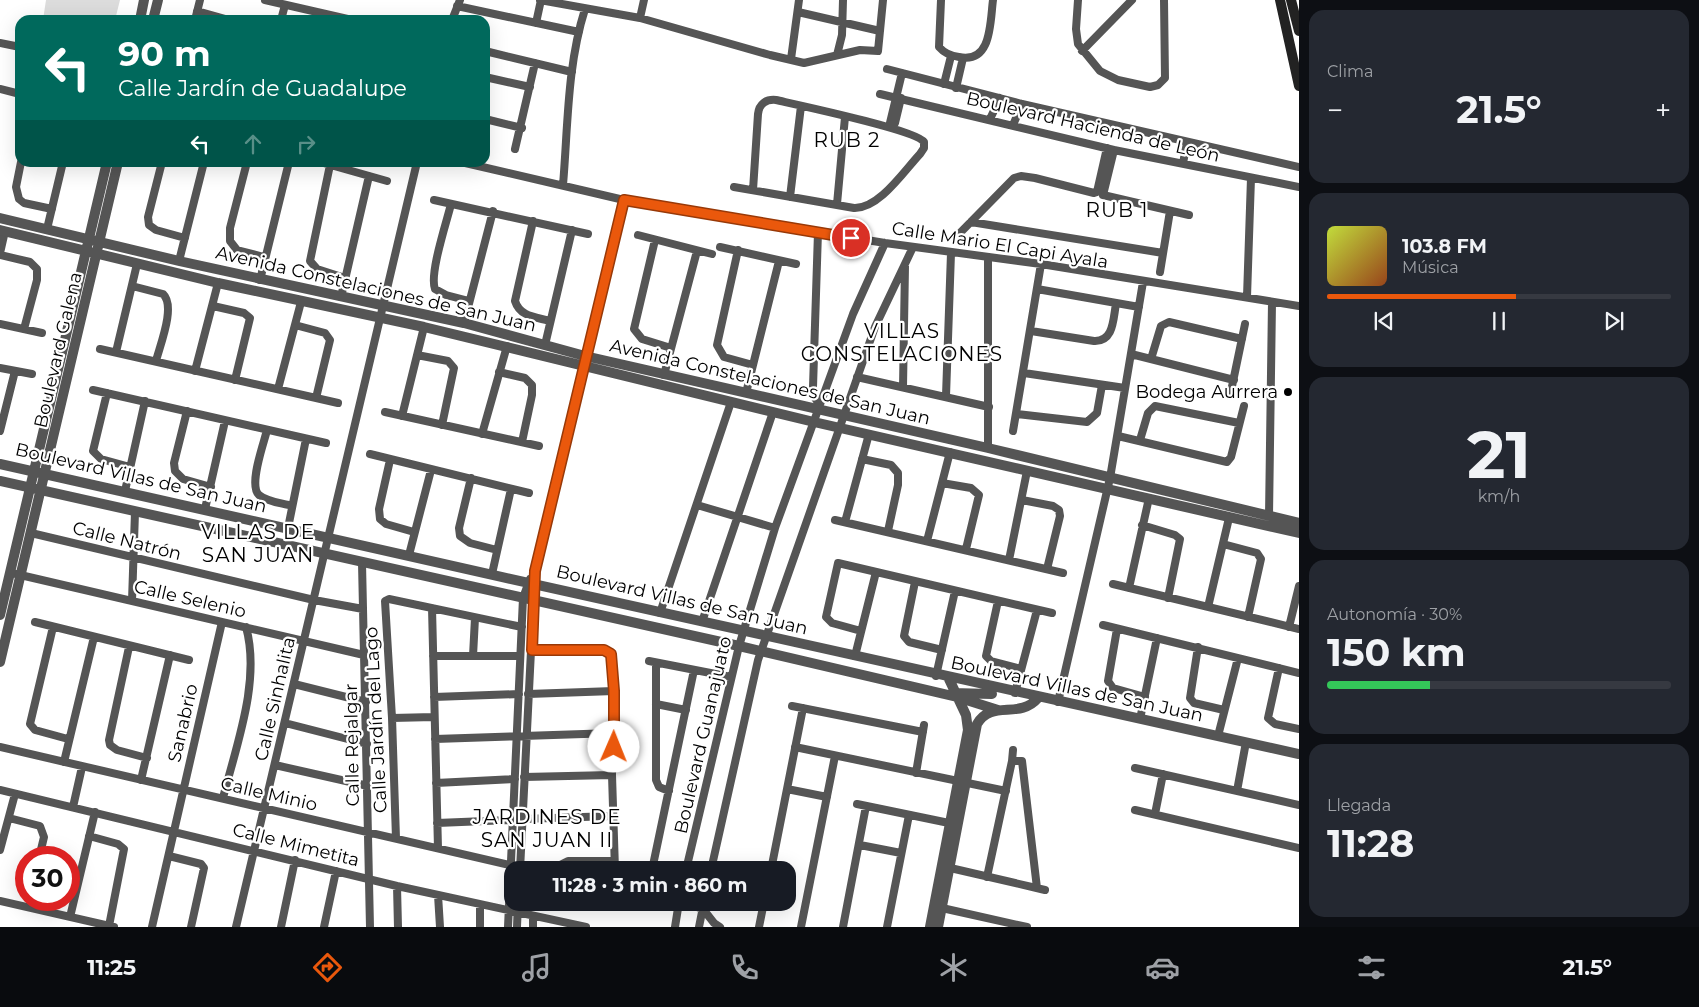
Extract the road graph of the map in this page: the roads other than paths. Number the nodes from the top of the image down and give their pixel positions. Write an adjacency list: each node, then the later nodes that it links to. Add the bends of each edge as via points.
1 (144, 0): 24 (street)
2 (158, 0): 25 (street)
3 (200, 0): 22 (street)
4 (265, 0): 19 (street)
5 (308, 0): 20 (street)
6 (540, 0): 21 (street); 32 (street)
7 (644, 0): 31 (street)
8 (799, 0): 23 (street)
9 (843, 0): 33 (street)
10 (883, 0): 34 (street)
11 (941, 0): 42 (street, via 939,47)
12 (993, 0): 43 (street, via 982,52 976,58)
13 (1078, 0): 39 (street, via 1077,38)
14 (1164, 0): 39 (street, via 1165,72 1158,85 1150,87 1106,75)
15 (1280, 0): 51 (main road)
16 (1291, 0): 35 (main road)
17 (1129, 1): 39 (street)
18 (459, 3): 30 (street); 32 (street)
19 (285, 5): 20 (street); 28 (street)
20 (306, 9): 29 (street)
21 (585, 9): 31 (street); 36 (street)
22 (197, 11): 26 (street); 27 (street)
23 (798, 12): 33 (street); 44 (street)
24 (141, 15)
25 (154, 15)
26 (196, 15)
27 (211, 15)
28 (282, 15)
29 (331, 15)
30 (454, 15)
31 (640, 18): 44 (street)
32 (536, 23): 36 (street)
33 (842, 23): 34 (street); 41 (street)
34 (880, 31): 41 (street, via 878,51)
35 (1299, 31)
36 (578, 32): 47 (street)
37 (0, 43): 38 (street)
38 (15, 47)
39 (1082, 51)
40 (490, 52): 45 (street)
41 (837, 55): 44 (street, via 810,63)
42 (950, 56): 43 (street); 50 (street)
43 (963, 58): 53 (street)
44 (791, 59)
45 (535, 63): 47 (street); 52 (street)
46 (887, 69): 48 (street)
47 (572, 72): 87 (street)
48 (904, 73): 50 (street); 58 (street)
49 (490, 79): 52 (street)
50 (944, 84): 53 (street)
51 (1299, 86)
52 (530, 87): 65 (street)
53 (956, 88): 57 (street)
54 (0, 89): 55 (street)
55 (15, 93)
56 (880, 94): 58 (street, Boulevard Hacienda de León)
57 (1000, 98): 59 (street); 62 (street)
58 (898, 99): 62 (street, Boulevard Hacienda de León); 66 (street)
59 (1022, 104): 64 (street); 67 (street)
60 (801, 106): 61 (street); 90 (street, via 772,99 760,106); 91 (street)
61 (845, 117): 66 (street); 95 (street)
62 (990, 118): 64 (street, Boulevard Hacienda de León)
63 (490, 120): 65 (street)
64 (1013, 125): 69 (street, Boulevard Hacienda de León)
65 (522, 128): 68 (street)
66 (891, 128): 95 (street, via 922,138 924,148 873,204 862,208)
67 (1186, 143): 70 (street); 83 (street)
68 (515, 149)
69 (1110, 149): 70 (street, Boulevard Hacienda de León); 98 (street, via 1103,195); 102 (street, via 1097,192 1021,176 1009,182)
70 (1183, 163): 85 (street, Boulevard Hacienda de León)
71 (20, 167): 96 (street, via 16,187 19,199)
72 (62, 167): 96 (street)
73 (106, 167): 112 (street, Boulevard Galena)
74 (117, 167): 112 (street, Boulevard Galena)
75 (161, 167): 109 (street, via 148,217 149,225)
76 (203, 167): 109 (street)
77 (246, 167): 123 (street, via 230,228 230,241 238,250)
78 (287, 167): 123 (street)
79 (330, 167): 132 (street, via 310,261 317,269)
80 (337, 167): 84 (street)
81 (415, 167): 145 (street, Calle Sinhalita)
82 (483, 167): 87 (street, Calle Mario El Capi Ayala)
83 (1299, 168)
84 (369, 176): 86 (street); 132 (street)
85 (1251, 178): 89 (street, Boulevard Hacienda de León); 138 (street)
86 (387, 181)
87 (563, 185): 93 (street, Calle Mario El Capi Ayala)
88 (734, 187): 90 (street)
89 (1299, 187)
90 (753, 190): 91 (street)
91 (790, 197): 95 (street)
92 (434, 200): 94 (street)
93 (624, 200): 106 (street, Calle Mario El Capi Ayala); 168 (street)
94 (451, 204): 97 (street); 140 (street, via 433,285 446,295)
95 (837, 204)
96 (52, 209): 103 (street)
97 (493, 211): 101 (street); 140 (street)
98 (1170, 211): 99 (street); 120 (street)
99 (1188, 215)
100 (0, 218): 103 (street, Avenida Constelaciones de San Juan)
101 (533, 221): 104 (street); 149 (street, via 515,301 525,314)
102 (971, 222): 110 (street); 120 (street)
103 (47, 229): 112 (street, Avenida Constelaciones de San Juan)
104 (572, 230): 107 (street); 149 (street)
105 (3, 231): 119 (street, Avenida Constelaciones de San Juan); 121 (street)
106 (818, 232): 113 (street, Calle Mario El Capi Ayala); 194 (street, via 813,395)
107 (588, 234)
108 (638, 235): 111 (street)
109 (185, 238): 125 (street)
110 (955, 238)
111 (655, 240): 117 (street); 161 (street, via 634,329 642,339)
112 (95, 241): 119 (street, Boulevard Galena); 125 (street, Avenida Constelaciones de San Juan)
113 (884, 243): 115 (street, Calle Mario El Capi Ayala); 194 (street, Boulevard Guanajuato)
114 (720, 247): 116 (street)
115 (913, 247): 118 (street, Calle Mario El Capi Ayala); 129 (street, Boulevard Guanajuato)
116 (738, 250): 126 (street); 169 (street, via 716,345 724,357)
117 (696, 251): 122 (street); 161 (street)
118 (951, 252): 124 (street, Calle Mario El Capi Ayala); 187 (street)
119 (92, 253): 127 (street, Avenida Constelaciones de San Juan); 226 (street, Boulevard Galena); 228 (street, Boulevard Galena)
120 (1163, 253): 131 (street)
121 (0, 254): 155 (street, via 30,262 37,269)
122 (712, 254)
123 (264, 257): 133 (street)
124 (988, 257): 130 (street, Calle Mario El Capi Ayala); 195 (street)
125 (178, 261): 133 (street, Avenida Constelaciones de San Juan)
126 (779, 261): 128 (street); 169 (street)
127 (137, 264): 135 (street, Avenida Constelaciones de San Juan); 136 (street)
128 (796, 264)
129 (905, 264): 177 (street, Boulevard Guanajuato); 181 (street)
130 (1041, 264): 134 (street, Calle Mario El Capi Ayala); 137 (street)
131 (1160, 272)
132 (345, 278): 139 (street)
133 (260, 280): 139 (street, Avenida Constelaciones de San Juan)
134 (1143, 282): 138 (street, Calle Mario El Capi Ayala); 147 (street)
135 (218, 283): 141 (street, Avenida Constelaciones de San Juan); 144 (street)
136 (132, 286): 163 (street); 167 (street, via 163,294 169,301)
137 (1037, 289): 143 (street); 156 (street)
138 (1247, 296): 142 (street, Calle Mario El Capi Ayala)
139 (341, 297): 145 (street, Avenida Constelaciones de San Juan)
140 (469, 300): 150 (street)
141 (301, 302): 148 (street, Avenida Constelaciones de San Juan); 153 (street)
142 (1272, 302): 146 (street, Calle Mario El Capi Ayala); 246 (street)
143 (1116, 304): 147 (street); 156 (street, via 1110,334 1103,340)
144 (213, 306): 172 (street); 178 (street, via 244,313 250,318)
145 (384, 306): 148 (street, Calle Sinhalita); 150 (street, Avenida Constelaciones de San Juan)
146 (1299, 306)
147 (1139, 307): 164 (street)
148 (381, 318): 154 (street, Avenida Constelaciones de San Juan); 258 (street, Calle Sinhalita)
149 (550, 321): 159 (street)
150 (464, 323): 159 (street, Avenida Constelaciones de San Juan)
151 (0, 324): 155 (street)
152 (1245, 324): 158 (street)
153 (295, 325): 184 (street); 189 (street, via 325,333 330,340)
154 (424, 326): 160 (street, Avenida Constelaciones de San Juan); 165 (street)
155 (24, 329): 157 (street)
156 (1031, 331): 174 (street)
157 (42, 333)
158 (1242, 339): 166 (street, via 1170,322 1161,326); 179 (street)
159 (545, 345): 168 (street, Avenida Constelaciones de San Juan)
160 (507, 346): 168 (street, Avenida Constelaciones de San Juan); 173 (street)
161 (671, 348): 176 (street)
162 (100, 349): 163 (street)
163 (116, 352): 167 (street)
164 (1131, 354): 166 (street); 182 (street)
165 (417, 355): 200 (street); 205 (street, via 448,361 454,368)
166 (1151, 359): 179 (street)
167 (156, 361): 172 (street)
168 (584, 361): 176 (street, Avenida Constelaciones de San Juan); 191 (street, Avenida Constelaciones de San Juan); 273 (street)
169 (753, 365): 186 (street)
170 (0, 368): 171 (street)
171 (15, 371): 175 (street); 208 (street)
172 (196, 371): 178 (street)
173 (499, 372): 210 (street); 215 (street, via 525,378 532,385)
174 (1024, 373): 180 (street); 199 (street)
175 (32, 374)
176 (664, 375): 186 (street, Avenida Constelaciones de San Juan)
177 (857, 377): 181 (street); 201 (street, Boulevard Guanajuato)
178 (235, 380): 184 (street)
179 (1234, 380): 188 (street)
180 (1102, 384): 182 (street); 199 (street, via 1097,413 1087,422)
181 (903, 387): 187 (street)
182 (1125, 388): 212 (street)
183 (93, 390): 185 (street)
184 (278, 390): 189 (street)
185 (107, 393): 190 (street); 224 (street, via 93,452 101,459)
186 (746, 393): 194 (street, Avenida Constelaciones de San Juan)
187 (946, 396): 195 (street)
188 (1230, 396)
189 (316, 398): 192 (street)
190 (145, 401): 196 (street); 224 (street)
191 (731, 402): 198 (street, Avenida Constelaciones de San Juan); 241 (street)
192 (338, 403)
193 (1244, 406): 204 (street)
194 (818, 407): 201 (street, Avenida Constelaciones de San Juan); 203 (street, Boulevard Guanajuato)
195 (989, 407): 218 (street)
196 (188, 411): 202 (street); 233 (street, via 174,463 175,472 183,479)
197 (385, 412): 200 (street)
198 (773, 412): 203 (street, Avenida Constelaciones de San Juan); 245 (street)
199 (1017, 414): 209 (street)
200 (402, 416): 205 (street)
201 (844, 416): 206 (street, Boulevard Guanajuato); 218 (street, Avenida Constelaciones de San Juan)
202 (225, 421): 207 (street); 233 (street)
203 (814, 422): 206 (street, Avenida Constelaciones de San Juan); 253 (street, Boulevard Guanajuato)
204 (1239, 423): 214 (street, via 1155,406 1148,413); 214 (street, via 1227,462)
205 (442, 425): 210 (street)
206 (840, 427): 211 (street, Avenida Constelaciones de San Juan); 307 (street, Boulevard Guanajuato)
207 (267, 430): 213 (street); 242 (street, via 255,478 256,492)
208 (0, 431)
209 (1013, 431)
210 (482, 434): 215 (street)
211 (869, 434): 219 (street, Avenida Constelaciones de San Juan); 221 (street)
212 (1118, 436): 214 (street); 232 (street)
213 (306, 439): 216 (street); 242 (street)
214 (1140, 440)
215 (522, 442): 217 (street)
216 (326, 443)
217 (539, 446)
218 (988, 448): 232 (street, Avenida Constelaciones de San Juan)
219 (950, 452): 227 (street, Avenida Constelaciones de San Juan); 231 (street)
220 (370, 454): 222 (street)
221 (862, 459): 249 (street); 254 (street, via 890,465 898,473)
222 (390, 460): 225 (street); 256 (street, via 379,509 380,519 386,524)
223 (0, 464): 226 (street, Boulevard Villas de San Juan)
224 (130, 467): 237 (street)
225 (430, 470): 229 (street); 256 (street)
226 (34, 471): 228 (street, Boulevard Villas de San Juan); 234 (street, Boulevard Galena)
227 (1027, 471): 232 (street, Avenida Constelaciones de San Juan); 240 (street)
228 (46, 474): 236 (street, Boulevard Galena); 237 (street, Boulevard Villas de San Juan)
229 (471, 478): 235 (street); 262 (street, via 460,536 470,543)
230 (0, 481): 234 (street, Boulevard Villas de San Juan)
231 (942, 483): 259 (street); 261 (street, via 970,488 979,495)
232 (1109, 484): 239 (street, Avenida Constelaciones de San Juan); 246 (street, Avenida Constelaciones de San Juan); 342 (street)
233 (210, 487): 243 (street)
234 (29, 488): 236 (street, Boulevard Villas de San Juan); 270 (street, Boulevard Galena)
235 (511, 489): 238 (street); 262 (street)
236 (42, 491): 244 (street, Boulevard Villas de San Juan); 255 (street, Boulevard Galena)
237 (125, 491): 243 (street, Boulevard Villas de San Juan)
238 (530, 492)
239 (1149, 498): 247 (street, Avenida Constelaciones de San Juan); 251 (street)
240 (1022, 500): 266 (street); 268 (street, via 1059,510)
241 (697, 505): 245 (street); 289 (street)
242 (292, 506): 252 (street)
243 (205, 509): 252 (street, Boulevard Villas de San Juan)
244 (135, 512): 263 (street, Boulevard Villas de San Juan); 265 (street)
245 (737, 516): 253 (street); 296 (street)
246 (1269, 516): 250 (street, Avenida Constelaciones de San Juan)
247 (1229, 518): 257 (street, Avenida Constelaciones de San Juan); 260 (street)
248 (835, 520): 249 (street)
249 (845, 522): 254 (street)
250 (1299, 523)
251 (1142, 525): 277 (street); 280 (street, via 1180,539)
252 (288, 528): 258 (street, Boulevard Villas de San Juan)
253 (775, 528): 304 (street, Boulevard Guanajuato)
254 (888, 531): 259 (street)
255 (31, 532): 265 (street, Calle Natrón); 270 (street, Boulevard Galena)
256 (414, 532): 264 (street)
257 (1299, 533)
258 (330, 537): 263 (street, Calle Sinhalita); 264 (street, Boulevard Villas de San Juan)
259 (927, 541): 261 (street)
260 (1222, 544): 285 (street); 292 (street, via 1257,553 1261,558)
261 (966, 549): 266 (street)
262 (497, 550): 272 (street)
263 (325, 554): 267 (street, Boulevard Villas de San Juan); 281 (street, Calle Sinhalita)
264 (409, 555): 272 (street, Boulevard Villas de San Juan)
265 (134, 558): 281 (street, Calle Natrón); 282 (street)
266 (1009, 560): 268 (street)
267 (362, 563): 279 (street, Boulevard Villas de San Juan); 287 (street, Calle Rejalgar)
268 (1047, 569): 271 (street)
269 (876, 572): 274 (street); 305 (street); 305 (street, via 838,563 826,617 832,623)
270 (15, 573): 282 (street, Calle Selenio); 291 (street); 324 (street)
271 (1063, 573)
272 (492, 574): 273 (street, Boulevard Villas de San Juan)
273 (532, 582): 279 (street); 283 (street); 289 (street, Boulevard Villas de San Juan)
274 (915, 582): 278 (street); 314 (street, via 905,639)
275 (1113, 584): 277 (street)
276 (1299, 586): 298 (street)
277 (1129, 588): 280 (street)
278 (955, 591): 284 (street); 314 (street)
279 (523, 598): 283 (street, Boulevard Villas de San Juan); 301 (street)
280 (1168, 598): 285 (street)
281 (314, 600): 287 (street, Calle Natrón); 309 (street, Calle Sinhalita)
282 (132, 601): 295 (street, Calle Selenio)
283 (534, 601): 310 (street, Boulevard Villas de San Juan); 313 (street)
284 (998, 601): 288 (street); 326 (street, via 986,656 991,661)
285 (1208, 607): 292 (street)
286 (432, 608): 293 (street); 318 (street); 351 (street, Calle Jardín del Lago, via 389,599 385,601)
287 (363, 609): 316 (street, Calle Rejalgar)
288 (1037, 610): 290 (street); 326 (street)
289 (660, 612): 296 (street, Boulevard Villas de San Juan)
290 (1052, 613)
291 (0, 615)
292 (1248, 617): 298 (street)
293 (475, 618): 301 (street); 319 (street)
294 (35, 622): 299 (street)
295 (222, 622): 300 (street, Calle Selenio); 384 (street, Sanabrio)
296 (702, 622): 304 (street, Boulevard Villas de San Juan)
297 (1103, 626): 302 (street)
298 (1289, 626): 303 (street)
299 (53, 627): 306 (street); 360 (street, via 30,724 35,730)
300 (246, 627): 309 (street, Calle Selenio); 392 (street, via 250,646 250,681)
301 (522, 628): 320 (street)
302 (1117, 628): 308 (street); 339 (street, via 1109,684)
303 (1299, 629)
304 (743, 631): 307 (street, Boulevard Villas de San Juan); 310 (street, Boulevard Guanajuato)
305 (861, 631): 321 (street)
306 (94, 638): 311 (street); 360 (street)
307 (768, 638): 315 (street, Boulevard Guanajuato); 321 (street, Boulevard Villas de San Juan)
308 (1157, 638): 312 (street); 339 (street)
309 (304, 641): 316 (street, Calle Selenio); 332 (street, Calle Sinhalita)
310 (739, 646): 315 (street, Boulevard Villas de San Juan); 330 (street, Boulevard Guanajuato)
311 (129, 647): 317 (street); 369 (street, via 110,744 117,750)
312 (1198, 647): 322 (street); 348 (street, via 1190,698 1194,703)
313 (532, 650): 333 (street, via 604,650 611,654 613,660); 336 (street)
314 (942, 650): 329 (street)
315 (762, 652): 337 (street, Boulevard Villas de San Juan); 426 (street, Boulevard Guanajuato)
316 (364, 655): 341 (street, Calle Rejalgar)
317 (170, 656): 323 (street); 369 (street)
318 (433, 656): 319 (street); 338 (street)
319 (473, 656): 320 (street)
320 (520, 656): 335 (street)
321 (855, 656): 329 (street, Boulevard Villas de San Juan)
322 (1238, 658): 325 (street); 348 (street)
323 (189, 660)
324 (0, 662)
325 (1279, 668): 328 (street); 355 (street, via 1268,718 1275,724)
326 (1021, 669): 334 (street)
327 (694, 670): 330 (street); 343 (street, via 652,662); 346 (street)
328 (1299, 673)
329 (936, 676): 331 (street, Boulevard Villas de San Juan)
330 (731, 677): 425 (street, Boulevard Guanajuato)
331 (950, 679): 334 (street, Boulevard Villas de San Juan); 337 (street)
332 (294, 684): 341 (street); 354 (street, Calle Sinhalita)
333 (614, 691): 336 (street); 356 (street)
334 (1015, 693): 337 (street, via 1010,696); 340 (street, Boulevard Villas de San Juan)
335 (519, 694): 338 (street); 358 (street)
336 (528, 694): 359 (street)
337 (953, 695): 347 (street, Boulevard Villas de San Juan); 349 (street)
338 (434, 697): 350 (street)
339 (1144, 697): 353 (street)
340 (1038, 698): 342 (street, Boulevard Villas de San Juan); 347 (street, via 1023,709)
341 (366, 702): 363 (street, Calle Rejalgar)
342 (1058, 702): 353 (street, Boulevard Villas de San Juan)
343 (656, 704): 346 (street); 387 (street, via 656,784)
344 (792, 706): 345 (street)
345 (803, 708): 365 (street); 375 (street, via 924,729)
346 (686, 710): 387 (street)
347 (998, 710): 352 (street)
348 (1224, 710): 357 (street)
349 (966, 715): 352 (street, via 972,712); 381 (street, via 968,730)
350 (434, 717): 351 (street); 361 (street)
351 (392, 718): 411 (street, Calle Jardín del Lago)
352 (982, 719): 381 (street)
353 (1140, 719): 357 (street, Boulevard Villas de San Juan)
354 (285, 723): 363 (street); 372 (street, Calle Sinhalita)
355 (1299, 730)
356 (614, 733): 359 (street); 377 (street)
357 (1218, 736): 362 (street, Boulevard Villas de San Juan)
358 (517, 737): 359 (street); 361 (street); 379 (street)
359 (526, 737): 378 (street)
360 (68, 739): 371 (street)
361 (435, 739): 382 (street)
362 (1246, 742): 367 (street, Boulevard Villas de San Juan); 389 (street)
363 (367, 744): 383 (street, Calle Rejalgar)
364 (0, 747): 371 (street, Calle Minio)
365 (795, 747): 368 (street); 385 (street)
366 (1013, 750): 370 (street)
367 (1299, 754)
368 (835, 756): 375 (street); 391 (street)
369 (147, 758): 380 (street)
370 (1012, 761): 388 (street); 431 (street, via 1026,761 1041,889)
371 (64, 762): 373 (street, Calle Minio)
372 (275, 764): 383 (street); 397 (street, Calle Sinhalita)
373 (82, 766): 380 (street, Calle Minio); 396 (street)
374 (1135, 768): 376 (street)
375 (916, 772): 381 (street)
376 (1163, 774): 389 (street); 400 (street)
377 (612, 775): 378 (street); 402 (street)
378 (524, 777): 405 (street)
379 (515, 779): 382 (street); 404 (street)
380 (141, 780): 384 (street, Calle Minio)
381 (962, 782): 388 (street); 407 (street); 429 (street)
382 (436, 783): 406 (street)
383 (368, 786): 409 (street, Calle Rejalgar)
384 (183, 789): 392 (street, Calle Minio); 408 (street, Sanabrio)
385 (787, 789): 391 (street); 427 (street)
386 (0, 790): 390 (street, Calle Mimetita)
387 (669, 791): 424 (street)
388 (1006, 791): 431 (street)
389 (1236, 791): 394 (street)
390 (15, 794): 396 (street, Calle Mimetita); 403 (street)
391 (827, 797): 471 (street)
392 (223, 798): 397 (street, Calle Minio)
393 (857, 804): 395 (street)
394 (1299, 805)
395 (866, 806): 401 (street); 412 (street)
396 (73, 807): 399 (street, Calle Mimetita)
397 (264, 809): 409 (street, Calle Minio); 417 (street, Calle Sinhalita)
398 (1135, 810): 400 (street)
399 (95, 812): 408 (street, Calle Mimetita); 410 (street)
400 (1155, 814): 415 (street)
401 (909, 815): 407 (street); 418 (street)
402 (613, 816): 405 (street); 423 (street)
403 (9, 818): 413 (street, via 40,826 44,837); 416 (street)
404 (513, 820): 406 (street); 421 (street)
405 (522, 820): 422 (street)
406 (437, 823): 414 (street)
407 (950, 824): 429 (street)
408 (174, 830): 417 (street, Calle Mimetita); 419 (street, Sanabrio)
409 (368, 833): 411 (street, Calle Minio); 432 (street, Calle Rejalgar)
410 (89, 836): 449 (street); 451 (street, via 118,844 124,849)
411 (396, 838): 414 (street, Calle Minio)
412 (860, 845): 418 (street); 472 (street)
413 (42, 846)
414 (438, 848): 428 (street, Calle Minio)
415 (1299, 848)
416 (0, 850)
417 (256, 851): 420 (street, Calle Mimetita); 455 (street, Calle Sinhalita)
418 (901, 853): 473 (street)
419 (169, 856): 453 (street, Sanabrio); 454 (street, via 201,864 204,868)
420 (295, 860): 430 (street, Calle Mimetita); 456 (street)
421 (511, 861)
422 (520, 861)
423 (614, 861)
424 (654, 861)
425 (688, 861)
426 (713, 861)
427 (773, 861)
428 (504, 863)
429 (945, 867): 431 (street); 438 (street); 474 (street)
430 (336, 871): 432 (street, Calle Mimetita); 457 (street)
431 (987, 877)
432 (370, 879): 433 (street, Calle Mimetita); 447 (street, Calle Rejalgar)
433 (397, 886): 434 (street, Calle Mimetita); 460 (street)
434 (438, 895): 437 (street, Calle Mimetita); 461 (street)
435 (0, 901): 436 (street)
436 (15, 903)
437 (480, 905): 439 (street, Calle Mimetita); 462 (street)
438 (942, 908): 450 (street); 475 (street)
439 (504, 910)
440 (47, 911): 449 (street)
441 (509, 911): 446 (street, Calle Mimetita); 463 (street)
442 (678, 911): 467 (street)
443 (702, 911): 468 (street)
444 (706, 911): 469 (street)
445 (762, 911): 470 (street)
446 (518, 913): 448 (street, Calle Mimetita); 464 (street)
447 (370, 915): 458 (street); 459 (street, Calle Rejalgar)
448 (533, 916): 452 (street, Calle Mimetita); 465 (street)
449 (70, 917): 451 (street)
450 (1012, 925): 476 (street)
451 (111, 926)
452 (576, 926): 466 (street, Calle Mimetita)
453 (152, 927)
454 (191, 927)
455 (236, 927)
456 (280, 927)
457 (324, 927)
458 (366, 927)
459 (370, 927)
460 (398, 927)
461 (440, 927)
462 (480, 927)
463 (508, 927)
464 (517, 927)
465 (533, 927)
466 (586, 927)
467 (674, 927)
468 (699, 927)
469 (720, 927)
470 (759, 927)
471 (801, 927)
472 (843, 927)
473 (887, 927)
474 (930, 927)
475 (938, 927)
476 (1027, 927)

